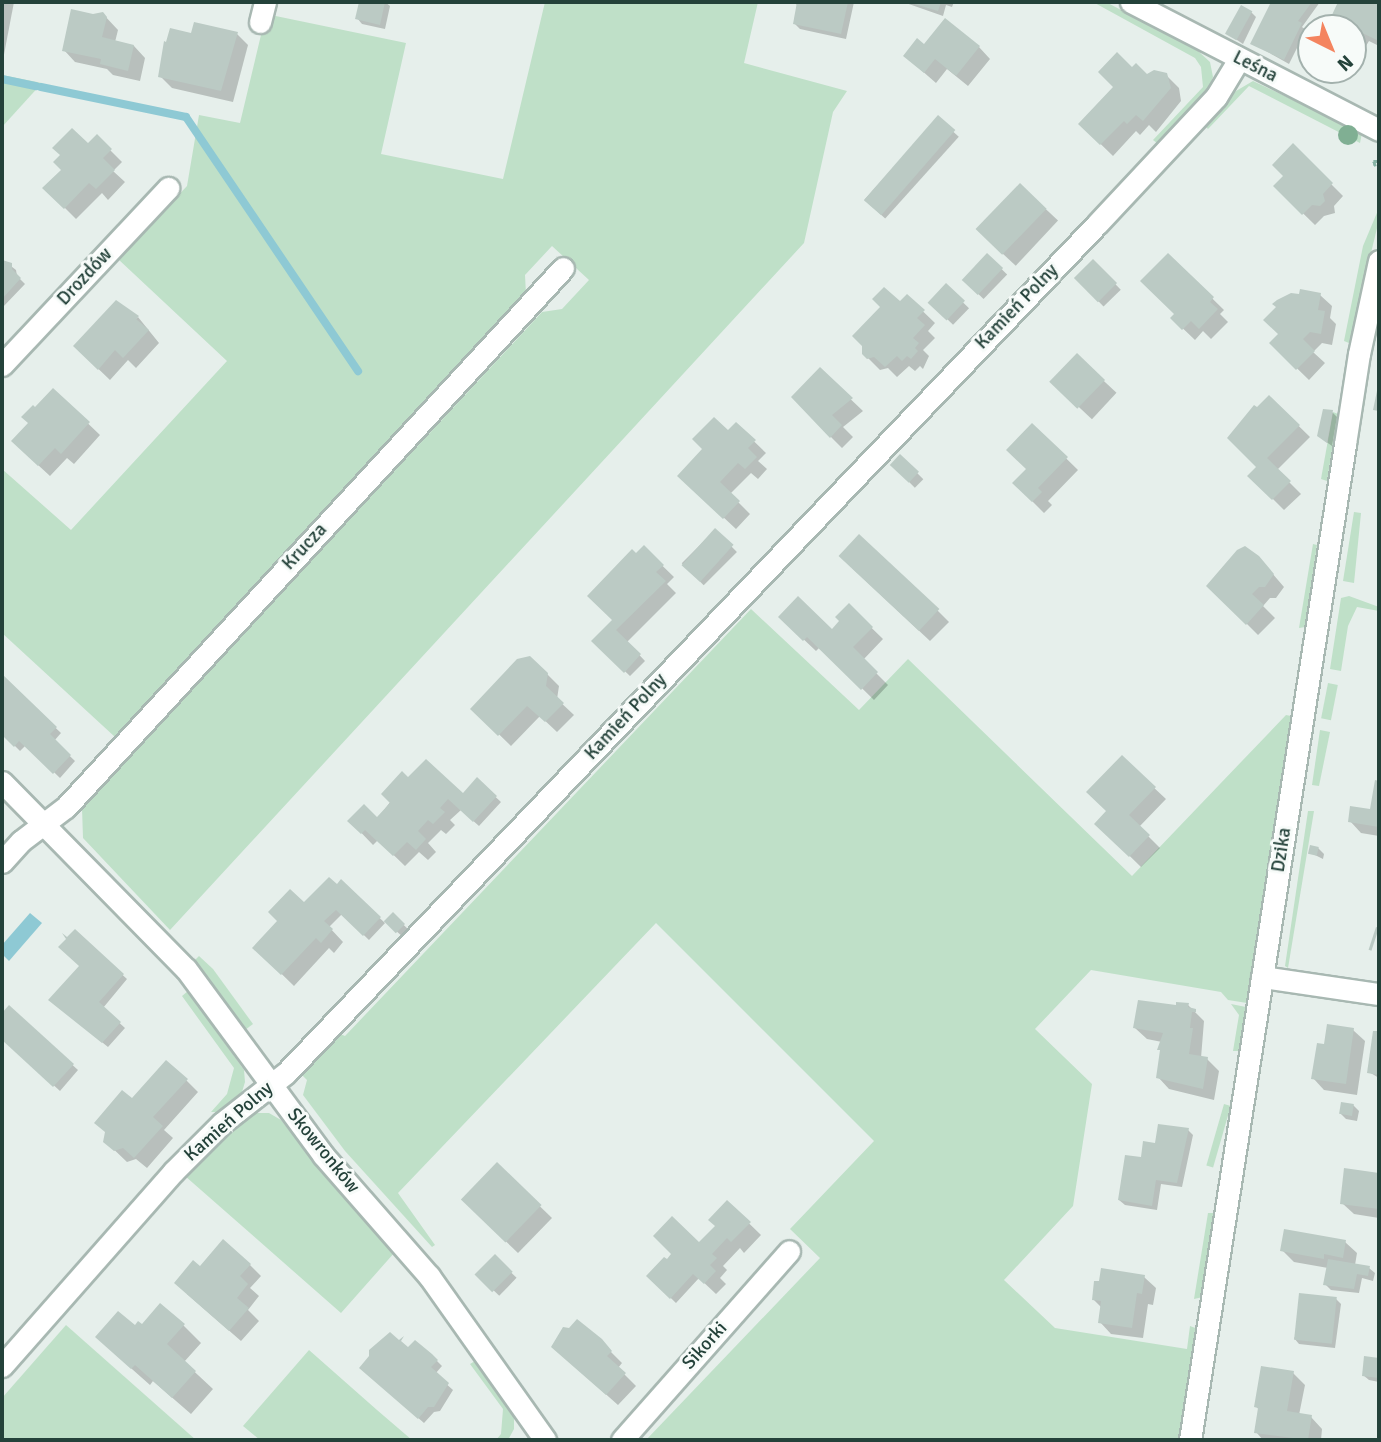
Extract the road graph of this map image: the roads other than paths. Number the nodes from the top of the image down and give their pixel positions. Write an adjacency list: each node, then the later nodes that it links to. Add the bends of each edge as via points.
1 (1131, 2): 2 (street, Leśna)
2 (1239, 59): 3 (street, Leśna); 13 (street, Kamień Polny, via 1216,97 1115,205)
3 (1379, 130)
4 (168, 188): 7 (street, Drozdów)
5 (1379, 261): 11 (street, Dzika, via 1353,393)
6 (563, 268): 9 (street, Krucza, via 66,807)
7 (2, 365)
8 (2, 782): 9 (street, Skowronków)
9 (44, 822): 10 (street, Krucza); 13 (street, Skowronków, via 60,844 186,969)
10 (2, 862)
11 (1262, 977): 12 (street); 18 (street, Dzika)
12 (1379, 994)
13 (272, 1085): 15 (street, Kamień Polny, via 222,1123 173,1172); 16 (street, Skowronków, via 323,1155 429,1276)
14 (789, 1251): 17 (street, Sikorki)
15 (2, 1366)
16 (537, 1438)
17 (622, 1440)
18 (1190, 1440)

